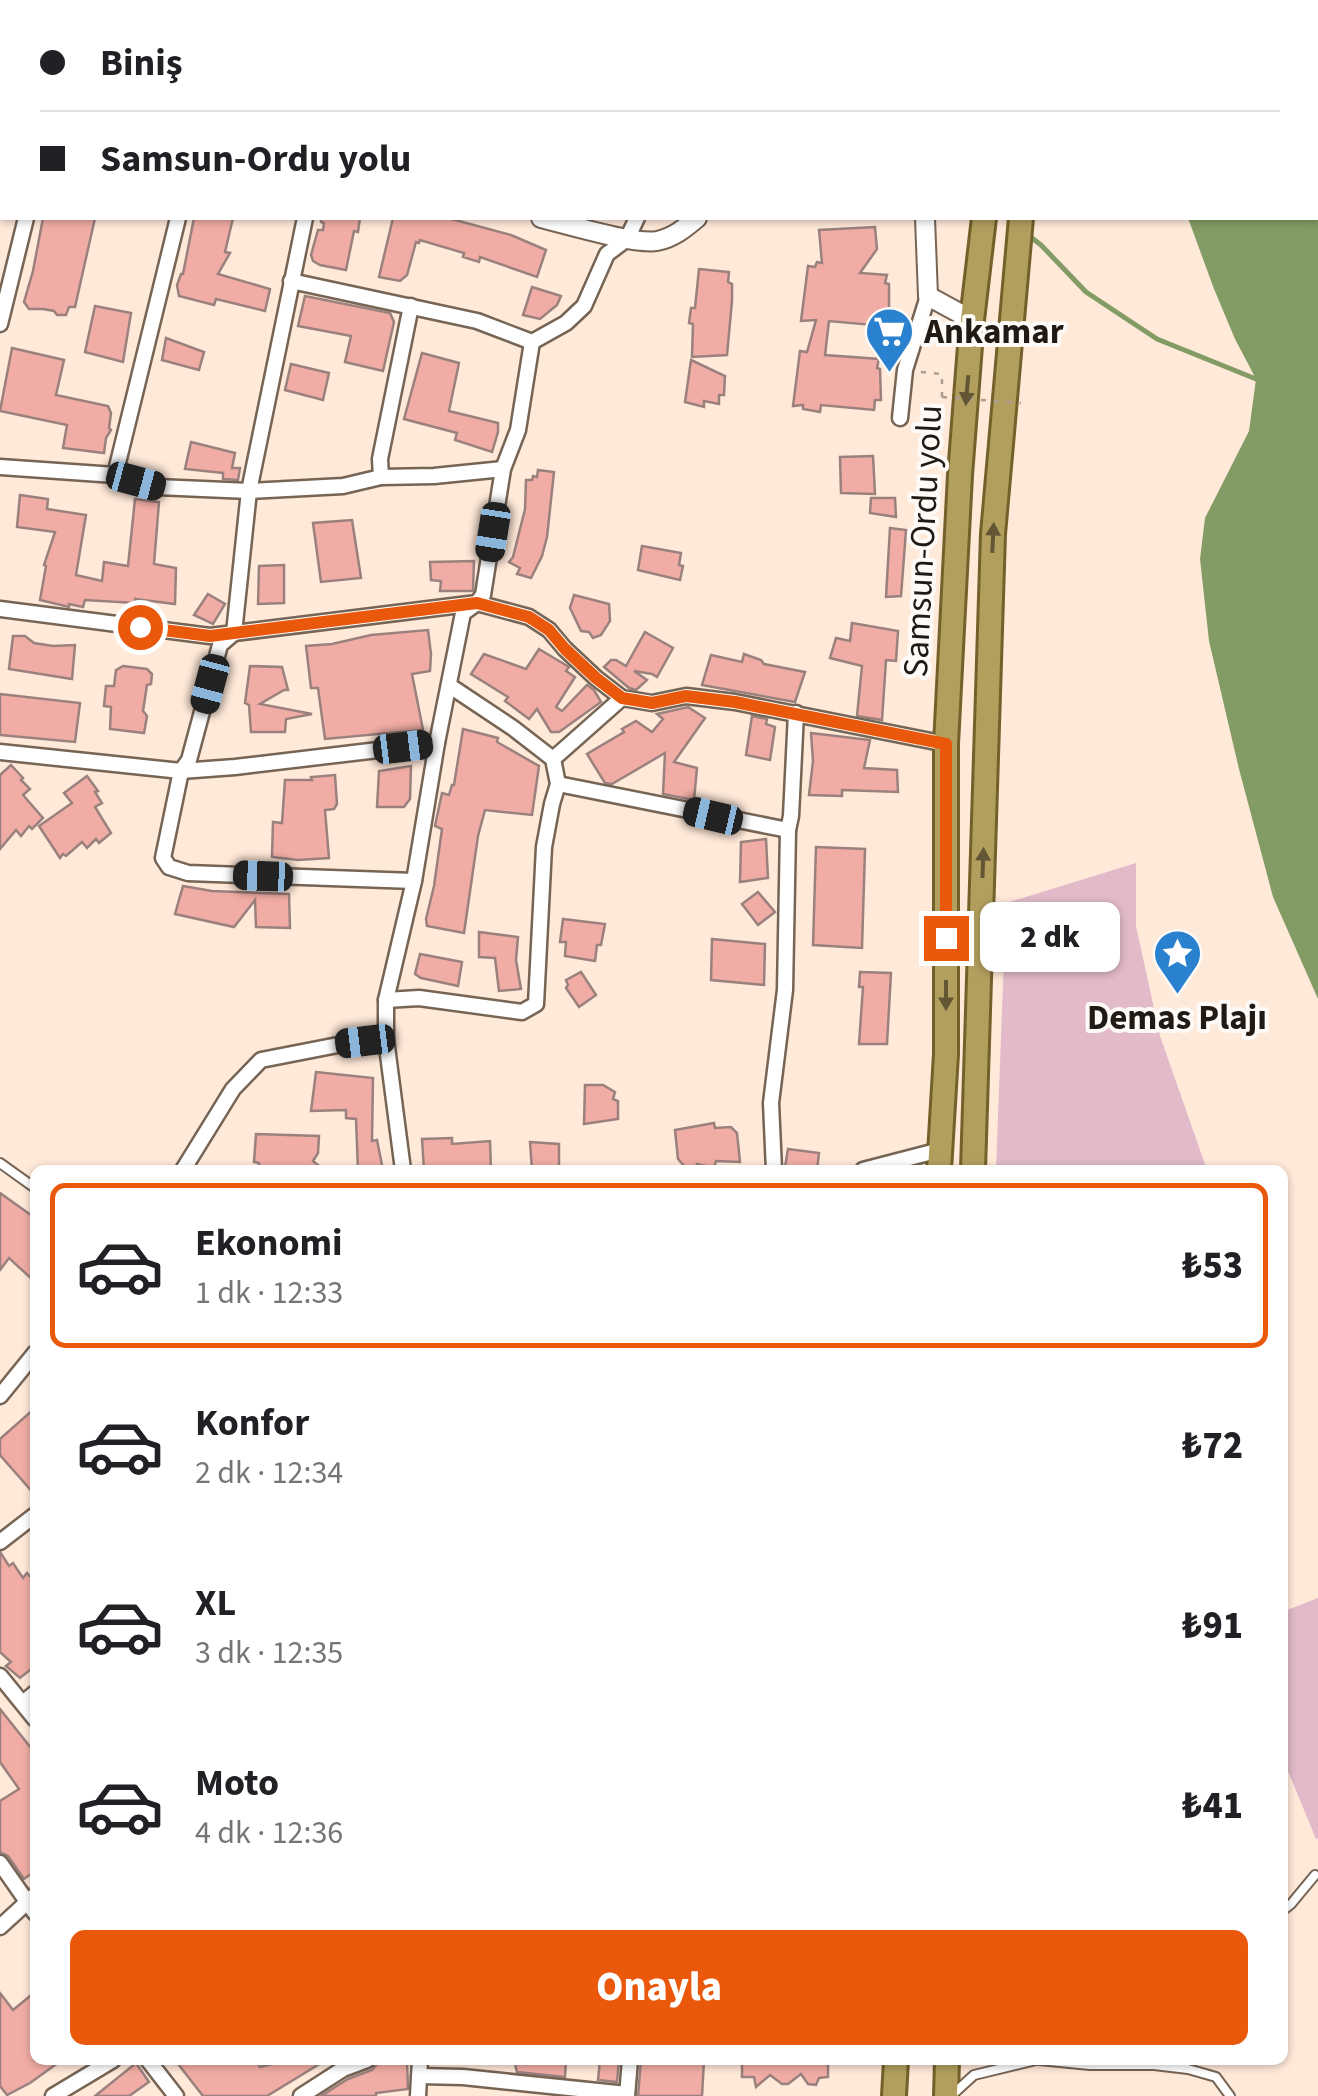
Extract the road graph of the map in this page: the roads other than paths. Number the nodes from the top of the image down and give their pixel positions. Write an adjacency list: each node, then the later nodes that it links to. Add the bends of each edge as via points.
1 (26, 220): 15 (street)
2 (178, 220): 20 (street)
3 (305, 220): 11 (street)
4 (549, 220): 10 (street)
5 (637, 220): 10 (street)
6 (695, 220): 10 (street, via 654,242)
7 (925, 220): 12 (street)
8 (984, 220): 14 (highway, Samsun-Ordu yolu)
9 (1021, 220): 45 (highway, Samsun-Ordu yolu, one-way to 9, via 993,534)
10 (627, 238): 16 (street, via 607,254 584,306)
11 (291, 281): 13 (street); 22 (street)
12 (928, 296): 14 (street); 17 (street)
13 (411, 306): 16 (street, via 477,320); 21 (street)
14 (972, 320): 30 (highway, Samsun-Ordu yolu, one-way to 30)
15 (0, 324)
16 (532, 342): 19 (street, via 518,430)
17 (900, 418)
18 (0, 467): 20 (street)
19 (503, 468): 21 (street); 23 (street)
20 (115, 476): 22 (street, via 157,487)
21 (381, 477): 22 (street)
22 (249, 491): 25 (street)
23 (477, 603): 25 (street); 26 (street, via 462,613); 27 (street, via 529,617 549,630)
24 (0, 608): 25 (street)
25 (234, 634): 33 (street, via 220,645)
26 (450, 686): 29 (street); 32 (street)
27 (622, 698): 28 (street, via 652,703 686,696); 32 (street)
28 (796, 714): 30 (street); 35 (street)
29 (437, 743): 33 (street); 36 (street)
30 (946, 744): 39 (highway, Samsun-Ordu yolu, one-way to 39)
31 (0, 752): 33 (street)
32 (553, 760): 34 (street)
33 (181, 771): 36 (street, via 163,858 170,867)
34 (558, 784): 35 (street); 37 (street, via 544,847 536,1004 522,1012)
35 (788, 830): 43 (street, via 785,990 771,1104)
36 (414, 881): 37 (street)
37 (386, 1000): 38 (street)
38 (386, 1039): 41 (street, via 262,1060 233,1089); 42 (street)
39 (940, 1160): 44 (street)
40 (0, 1163): 46 (lane)
41 (186, 1165)
42 (402, 1165)
43 (774, 1165)
44 (902, 1165)
45 (973, 1165)
46 (30, 1184)
47 (30, 1359): 48 (street)
48 (0, 1396)
49 (30, 1518): 50 (street)
50 (0, 1542)
51 (0, 1676): 52 (street)
52 (29, 1698)
53 (0, 1863): 55 (street)
54 (1314, 1874): 57 (lane)
55 (30, 1900)
56 (30, 1906): 58 (street)
57 (1288, 1906)
58 (0, 1927)
59 (106, 2065): 71 (street)
60 (152, 2065): 72 (street)
61 (352, 2065): 73 (street)
62 (630, 2065): 70 (street)
63 (896, 2065): 75 (highway)
64 (947, 2065): 76 (highway)
65 (1017, 2065): 76 (lane, via 974,2075)
66 (1090, 2065): 68 (lane)
67 (1154, 2065): 77 (lane, via 1216,2077)
68 (1154, 2065)
69 (420, 2068): 70 (street); 74 (street)
70 (627, 2095)
71 (53, 2096)
72 (176, 2096)
73 (301, 2096)
74 (418, 2096)
75 (894, 2096)
76 (949, 2096)
77 (1230, 2096)

